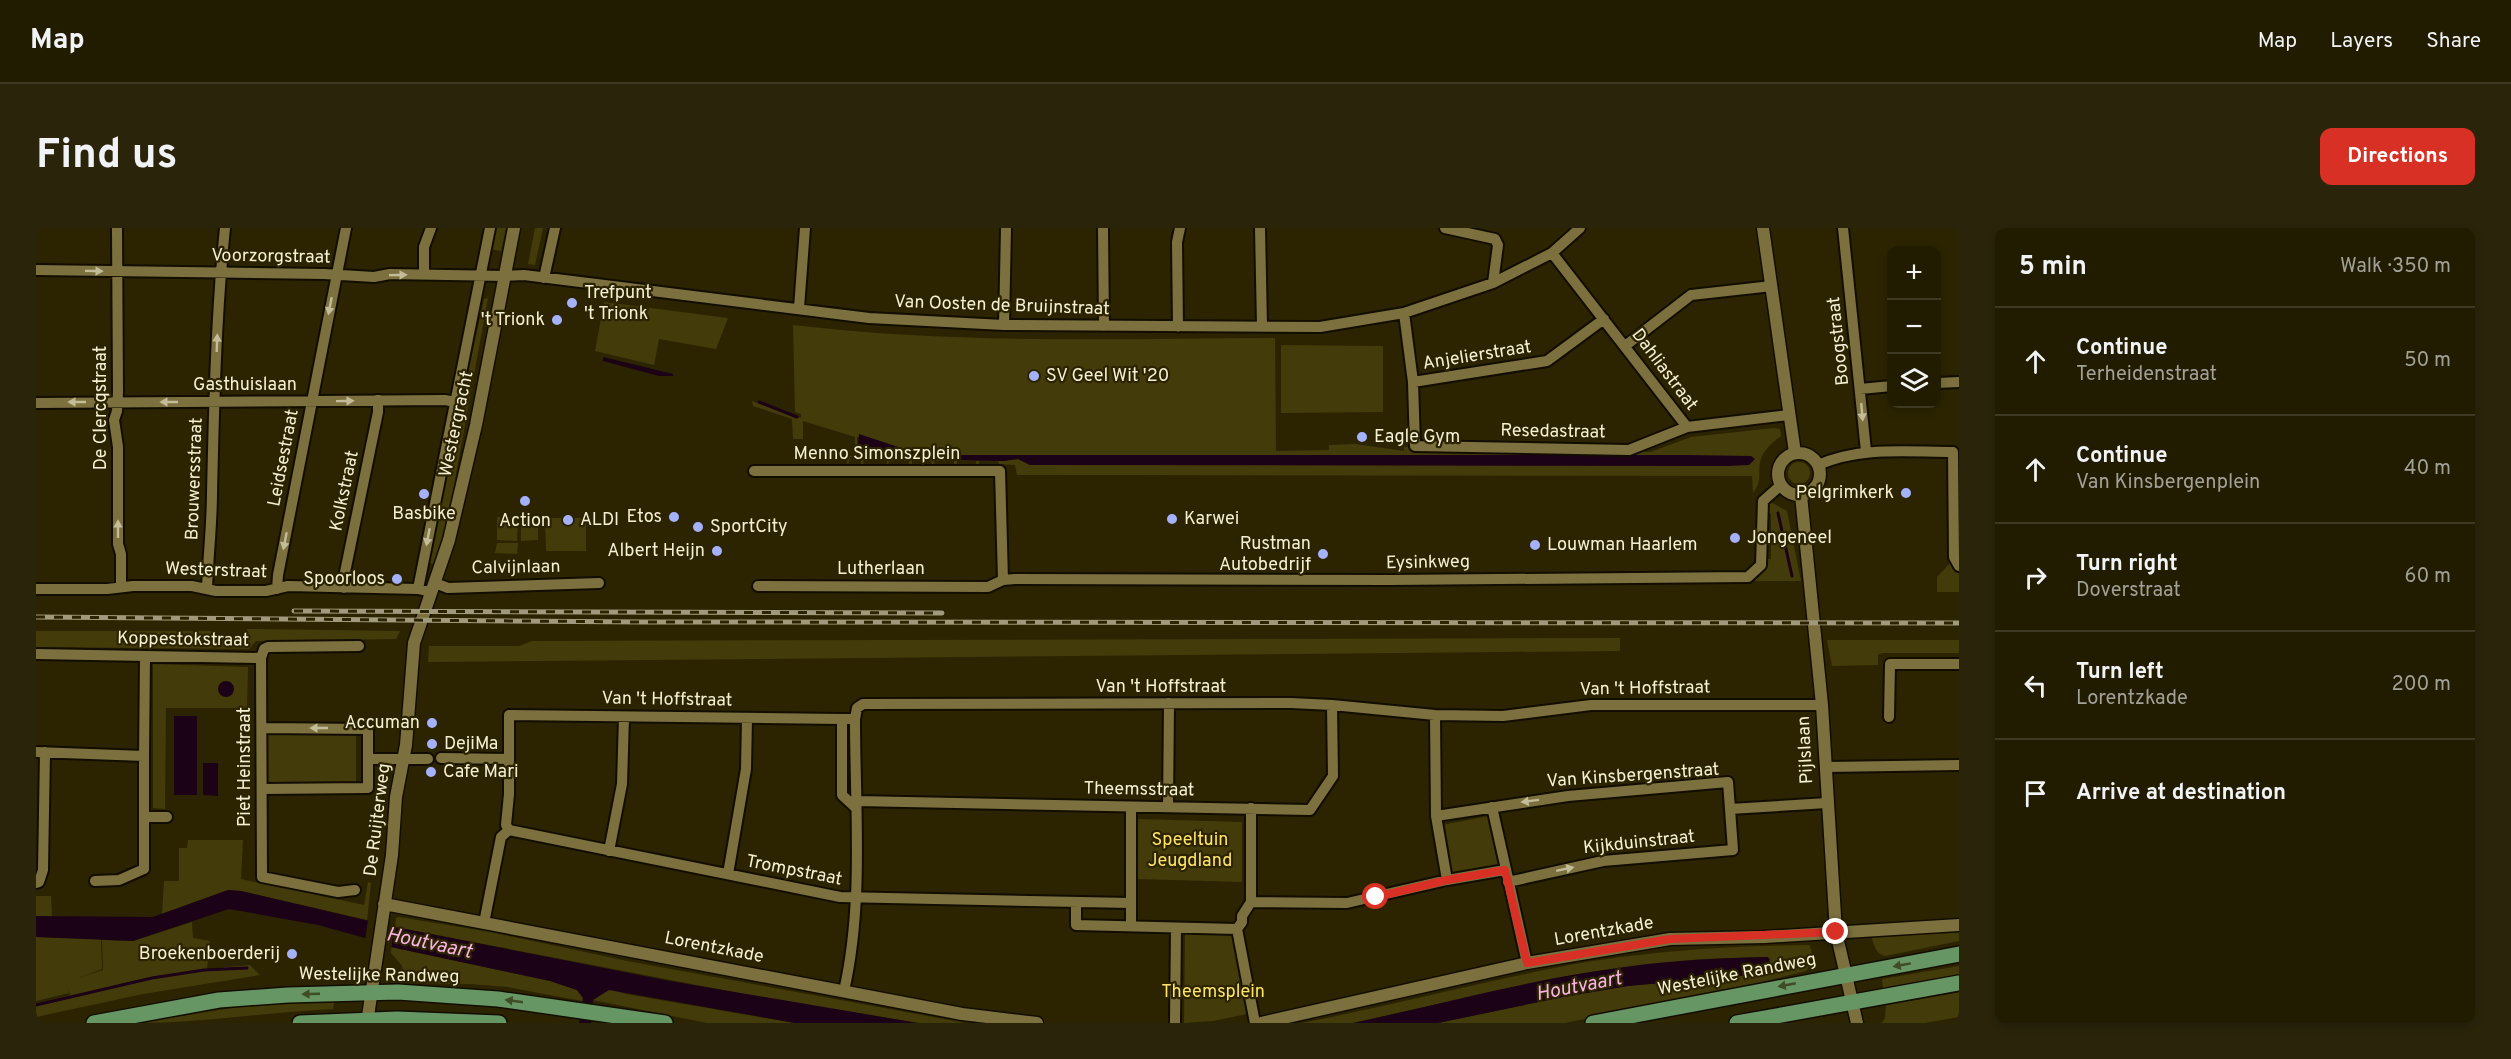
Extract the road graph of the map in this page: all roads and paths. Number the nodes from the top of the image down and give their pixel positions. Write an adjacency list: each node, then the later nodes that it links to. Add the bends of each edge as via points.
1 (117, 228): 19 (street, De Clercqstraat)
2 (225, 228): 20 (street, Brouwersstraat)
3 (346, 228): 21 (street, Leidsestraat)
4 (430, 228): 22 (street, via 424,247)
5 (490, 228): 23 (street, Westergracht)
6 (514, 228): 24 (street, Westergracht)
7 (555, 228): 25 (street)
8 (806, 228): 28 (street)
9 (1005, 228): 31 (street)
10 (1103, 228): 32 (street)
11 (1180, 228): 34 (street)
12 (1260, 228): 33 (street)
13 (1445, 228): 26 (street, via 1495,239 1498,245)
14 (1580, 228): 17 (street, Van Oosten de Bruijnstraat)
15 (1763, 228): 27 (street)
16 (1844, 228): 40 (street, Boogstraat)
17 (1552, 253): 26 (street, Van Oosten de Bruijnstraat); 30 (street, Dahliastraat)
18 (36, 270): 19 (street, Voorzorgstraat, one-way to 19)
19 (118, 271): 20 (street, Voorzorgstraat); 44 (street, De Clercqstraat)
20 (220, 273): 21 (street, Voorzorgstraat); 42 (street, Brouwersstraat, one-way to 20)
21 (336, 274): 22 (street, Voorzorgstraat, one-way to 22, via 374,278); 43 (street, Leidsestraat, one-way to 43)
22 (424, 274): 23 (street, Voorzorgstraat)
23 (480, 275): 24 (street, Voorzorgstraat); 45 (street, Westergracht)
24 (505, 276): 25 (street, Van Oosten de Bruijnstraat); 60 (street, Westergracht, via 476,425 449,540)
25 (544, 278): 28 (street, Van Oosten de Bruijnstraat)
26 (1493, 283): 29 (street, Van Oosten de Bruijnstraat)
27 (1772, 286): 35 (street, via 1691,295); 47 (street)
28 (799, 308): 31 (street, Van Oosten de Bruijnstraat, via 869,318)
29 (1404, 314): 33 (street, Van Oosten de Bruijnstraat, via 1320,327); 36 (street)
30 (1604, 319): 35 (street, Dahliastraat); 36 (street, Anjelierstraat, via 1547,361)
31 (1004, 325): 32 (street, Van Oosten de Bruijnstraat)
32 (1104, 326): 34 (street, Van Oosten de Bruijnstraat)
33 (1262, 326): 34 (street, Van Oosten de Bruijnstraat)
34 (1178, 327)
35 (1625, 346): 48 (street, Dahliastraat)
36 (1413, 382): 48 (street, Resedastraat, via 1415,446 1629,450)
37 (1959, 382): 38 (street)
38 (1941, 383)
39 (1887, 386): 40 (street)
40 (1860, 388): 49 (street, Boogstraat, one-way to 49)
41 (378, 400): 43 (street, Gasthuislaan, one-way to 41); 45 (street, Gasthuislaan); 61 (street, Kolkstraat)
42 (214, 401): 43 (street, Gasthuislaan); 44 (street, Gasthuislaan, one-way to 44); 63 (street, Brouwersstraat)
43 (312, 401): 64 (street, Leidsestraat, one-way to 64)
44 (117, 402): 46 (street, Gasthuislaan, one-way to 46); 59 (street, De Clercqstraat, one-way to 44, via 118,447 114,431)
45 (455, 402): 65 (street, Westergracht, one-way to 65)
46 (36, 403)
47 (1789, 415): 48 (street, Dahliastraat); 50 (street)
48 (1687, 427)
49 (1866, 452): 51 (street); 55 (street, via 1953,452 1953,557)
50 (1795, 453): 51 (street, via 1809,455); 53 (street, via 1785,458 1779,468)
51 (1818, 465): 54 (street, via 1820,476 1815,486)
52 (754, 471): 56 (street, Menno Simonszplein, via 1000,471)
53 (1781, 485): 54 (street, via 1790,493); 56 (street, Eysinkweg, via 1763,501 1761,565 1748,577)
54 (1801, 495): 74 (street, Pijlslaan)
55 (1959, 566)
56 (1003, 580): 58 (street, Lutherlaan, via 988,587)
57 (599, 583): 60 (street, Calvijnlaan)
58 (758, 586)
59 (121, 587): 62 (street, Westerstraat); 63 (street, Westerstraat)
60 (433, 587): 65 (street, Westerstraat); 66 (street, Westergracht)
61 (344, 588): 64 (street, Westerstraat); 65 (street, Westerstraat)
62 (36, 589)
63 (207, 589): 64 (street, Westerstraat)
64 (277, 589)
65 (418, 589)
66 (419, 624): 84 (street, De Ruijterweg, via 412,654)
67 (359, 646): 70 (street, Koppestokstraat, via 268,647)
68 (36, 654): 69 (street, Koppestokstraat)
69 (145, 657): 70 (street, Koppestokstraat); 83 (street)
70 (261, 658): 81 (street, Piet Heinstraat)
71 (1959, 664): 77 (street, via 1890,664)
72 (1169, 703): 73 (street, Van 't Hoffstraat); 79 (street, Van 't Hoffstraat, via 863,704 857,708); 96 (street)
73 (1332, 705): 75 (street, Van 't Hoffstraat); 98 (street, Theemsstraat, via 1333,776 1310,810)
74 (1822, 705): 75 (street, Van 't Hoffstraat, via 1591,705 1503,716); 90 (street, Pijlslaan)
75 (1435, 715): 101 (street)
76 (624, 717): 78 (street, Van 't Hoffstraat); 88 (street, Van 't Hoffstraat, via 509,715); 104 (street, via 622,784)
77 (1890, 717)
78 (747, 718): 80 (street, Van 't Hoffstraat); 106 (street, via 744,785)
79 (855, 718): 80 (street, Van 't Hoffstraat); 94 (street)
80 (842, 719): 94 (street, via 842,795)
81 (262, 728): 85 (street, one-way to 81, via 368,729); 92 (street, Piet Heinstraat)
82 (40, 752): 83 (street); 91 (street)
83 (144, 756): 100 (street)
84 (404, 758): 85 (street); 86 (street); 116 (street, De Ruijterweg)
85 (368, 759): 92 (street, via 368,788)
86 (428, 759)
87 (441, 759): 88 (street)
88 (509, 759): 103 (street)
89 (1959, 765): 90 (street)
90 (1826, 767): 93 (street, Pijlslaan)
91 (40, 787): 110 (street, via 43,870)
92 (262, 789): 111 (street, Piet Heinstraat, via 262,877 338,892)
93 (1827, 803): 99 (street); 122 (street, Pijlslaan)
94 (856, 805): 95 (street, Theemsstraat); 112 (street)
95 (1131, 807): 96 (street, Theemsstraat); 115 (street)
96 (1168, 807): 98 (street, Theemsstraat)
97 (1492, 807): 99 (street, Van Kinsbergenstraat, one-way to 97, via 1728,782); 101 (street); 105 (street)
98 (1251, 808): 114 (street)
99 (1730, 809): 109 (street, Kijkduinstraat, one-way to 99, via 1603,861 1733,850)
100 (144, 816): 102 (street); 108 (street, via 144,869 119,880)
101 (1436, 816): 107 (street)
102 (167, 817)
103 (509, 830): 104 (street, Trompstraat); 117 (street, via 501,837)
104 (609, 850): 106 (street, Trompstraat)
105 (1505, 870): 107 (street); 109 (street)
106 (728, 874): 112 (street, Trompstraat)
107 (1447, 880): 114 (street, via 1347,903)
108 (95, 881)
109 (1508, 882): 124 (street)
110 (36, 883)
111 (355, 890)
112 (855, 899): 113 (street, Trompstraat); 127 (street, via 853,942)
113 (1076, 902): 115 (street, Trompstraat); 119 (street, via 1076,925)
114 (1251, 902): 121 (street)
115 (1131, 903): 119 (street)
116 (384, 904): 117 (street, Lorentzkade); 128 (street, De Ruijterweg)
117 (484, 923): 127 (street, Lorentzkade)
118 (1959, 925): 122 (street, Lorentzkade)
119 (1131, 926): 120 (street)
120 (1176, 928): 121 (street); 136 (street)
121 (1237, 929): 137 (street)
122 (1836, 932): 124 (street, Lorentzkade, via 1670,939); 125 (street, Pijlslaan)
123 (1959, 954): 125 (main road, Westelijke Randweg, one-way to 125)
124 (1527, 963): 138 (street, Lorentzkade)
125 (1844, 974): 129 (street, Pijlslaan); 139 (main road, Westelijke Randweg, one-way to 139)
126 (1959, 984): 129 (main road)
127 (844, 991): 135 (street, Lorentzkade, via 962,1014)
128 (370, 992): 130 (street, De Ruijterweg); 131 (main road, Westelijke Randweg, one-way to 131, via 219,1000); 134 (main road, Westelijke Randweg, one-way to 128, via 498,999)
129 (1852, 1002): 140 (main road); 141 (street, Pijlslaan)
130 (367, 1022): 132 (main road); 133 (main road)
131 (94, 1023)
132 (300, 1023)
133 (499, 1023)
134 (665, 1023)
135 (1037, 1023)
136 (1175, 1023)
137 (1255, 1023)
138 (1261, 1023)
139 (1593, 1023)
140 (1737, 1023)
141 (1857, 1023)

